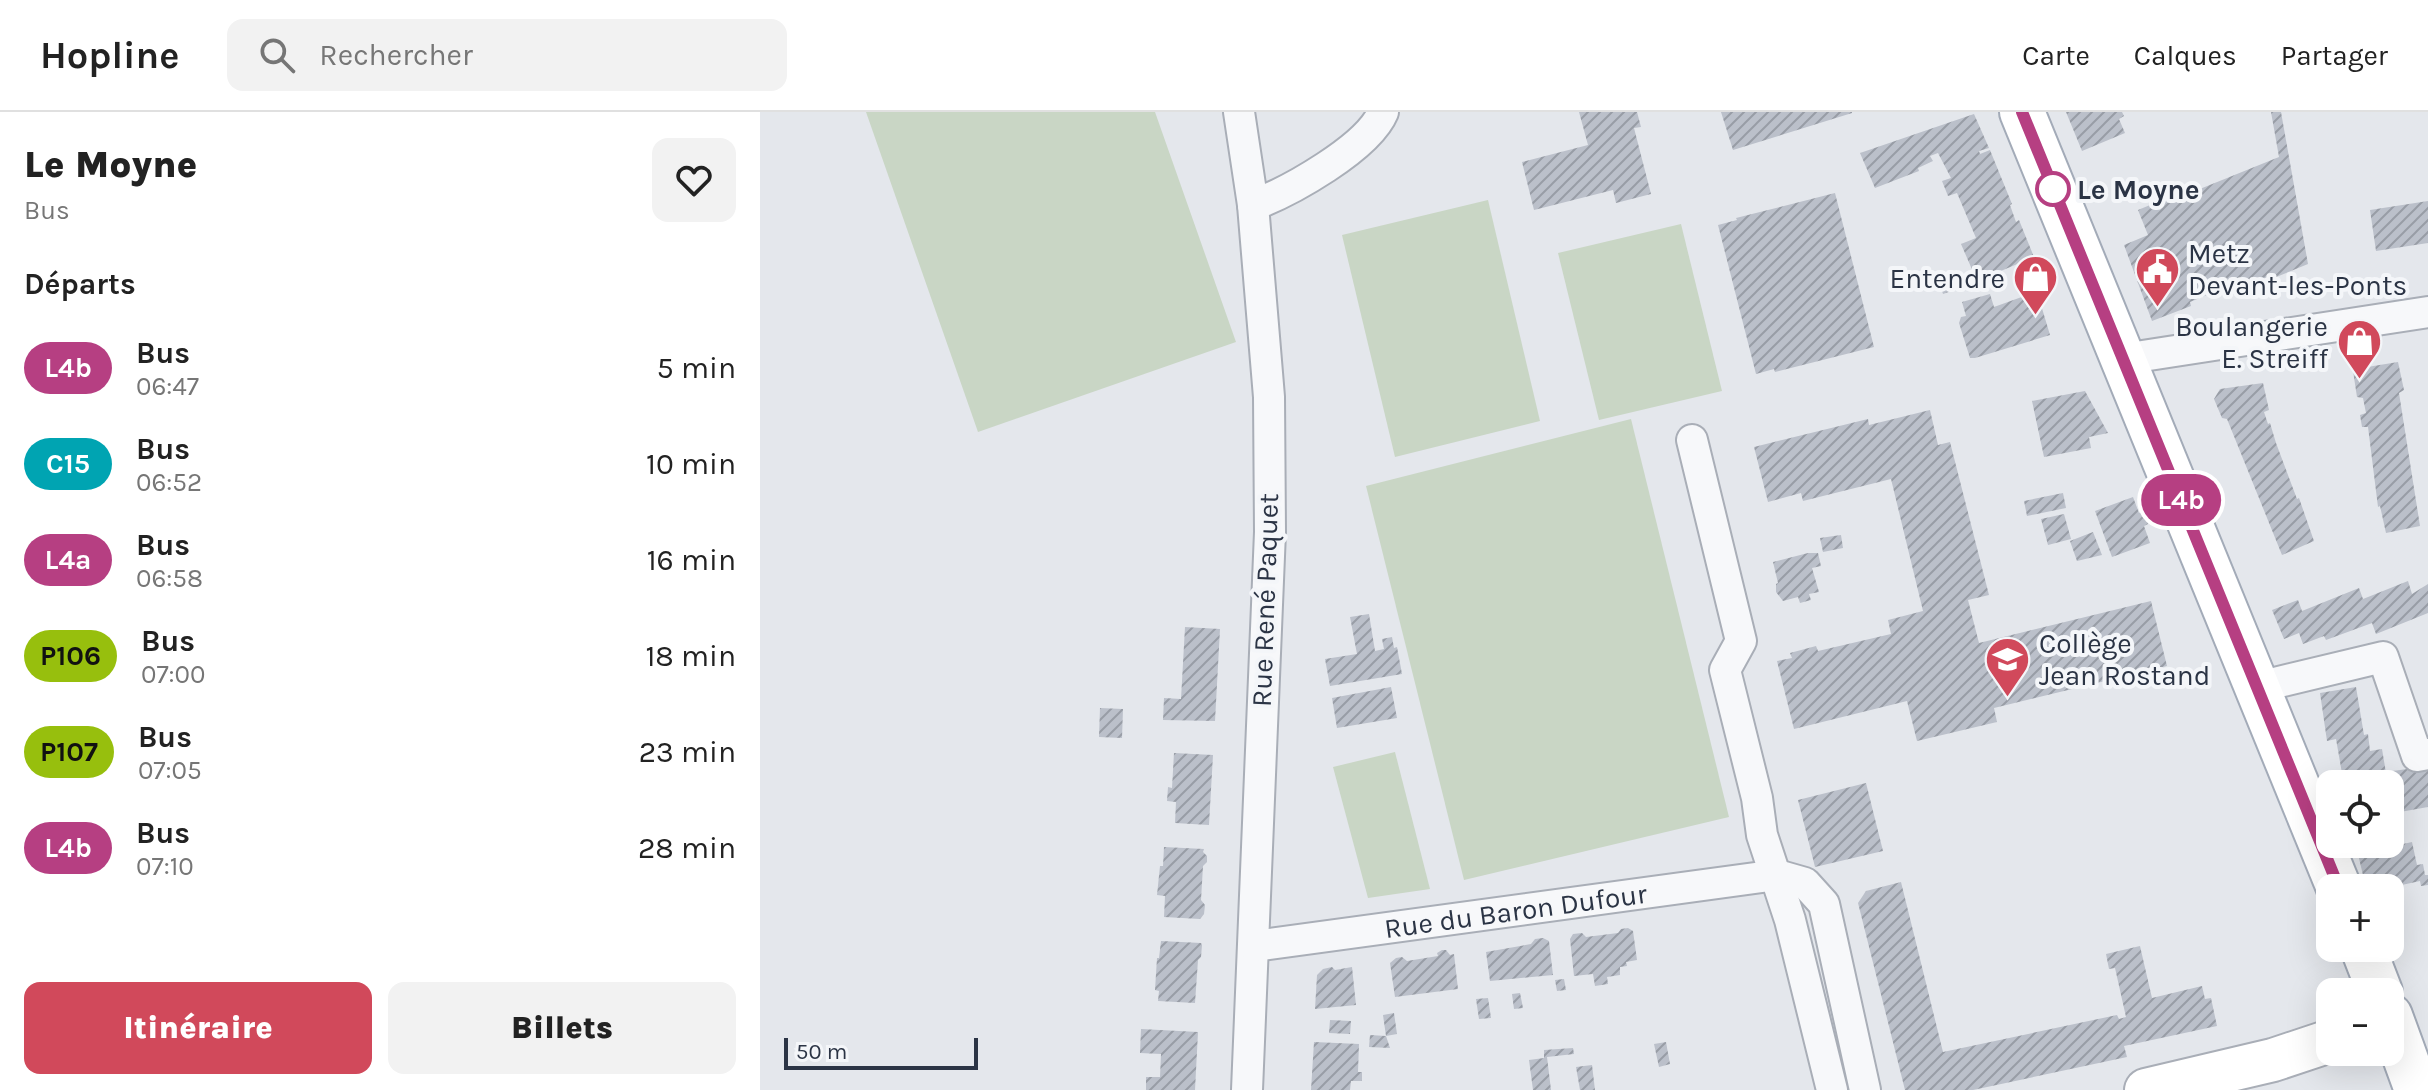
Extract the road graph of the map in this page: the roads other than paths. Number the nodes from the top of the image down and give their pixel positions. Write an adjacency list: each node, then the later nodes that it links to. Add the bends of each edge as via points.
1 (1239, 112): 4 (street, Rue René Paquet)
2 (1383, 112): 4 (street, via 1357,143 1321,169)
3 (2022, 112): 6 (main road)
4 (1253, 205): 12 (street, Rue René Paquet, via 1270,472)
5 (2428, 312): 6 (street)
6 (2123, 359): 8 (main road)
7 (1692, 440): 11 (street, via 1741,641 1725,670 1762,835)
8 (2258, 687): 9 (street, via 2383,657 2417,756); 10 (main road)
9 (2428, 754)
10 (2333, 874)
11 (1777, 875): 12 (street, Rue du Baron Dufour); 16 (street); 17 (street, via 1805,883 1824,904)
12 (1254, 946): 15 (street, Rue René Paquet)
13 (2316, 1046): 18 (main road)
14 (2404, 1055): 19 (main road)
15 (1247, 1090)
16 (1832, 1090)
17 (1865, 1090)
18 (2146, 1090)
19 (2417, 1090)

